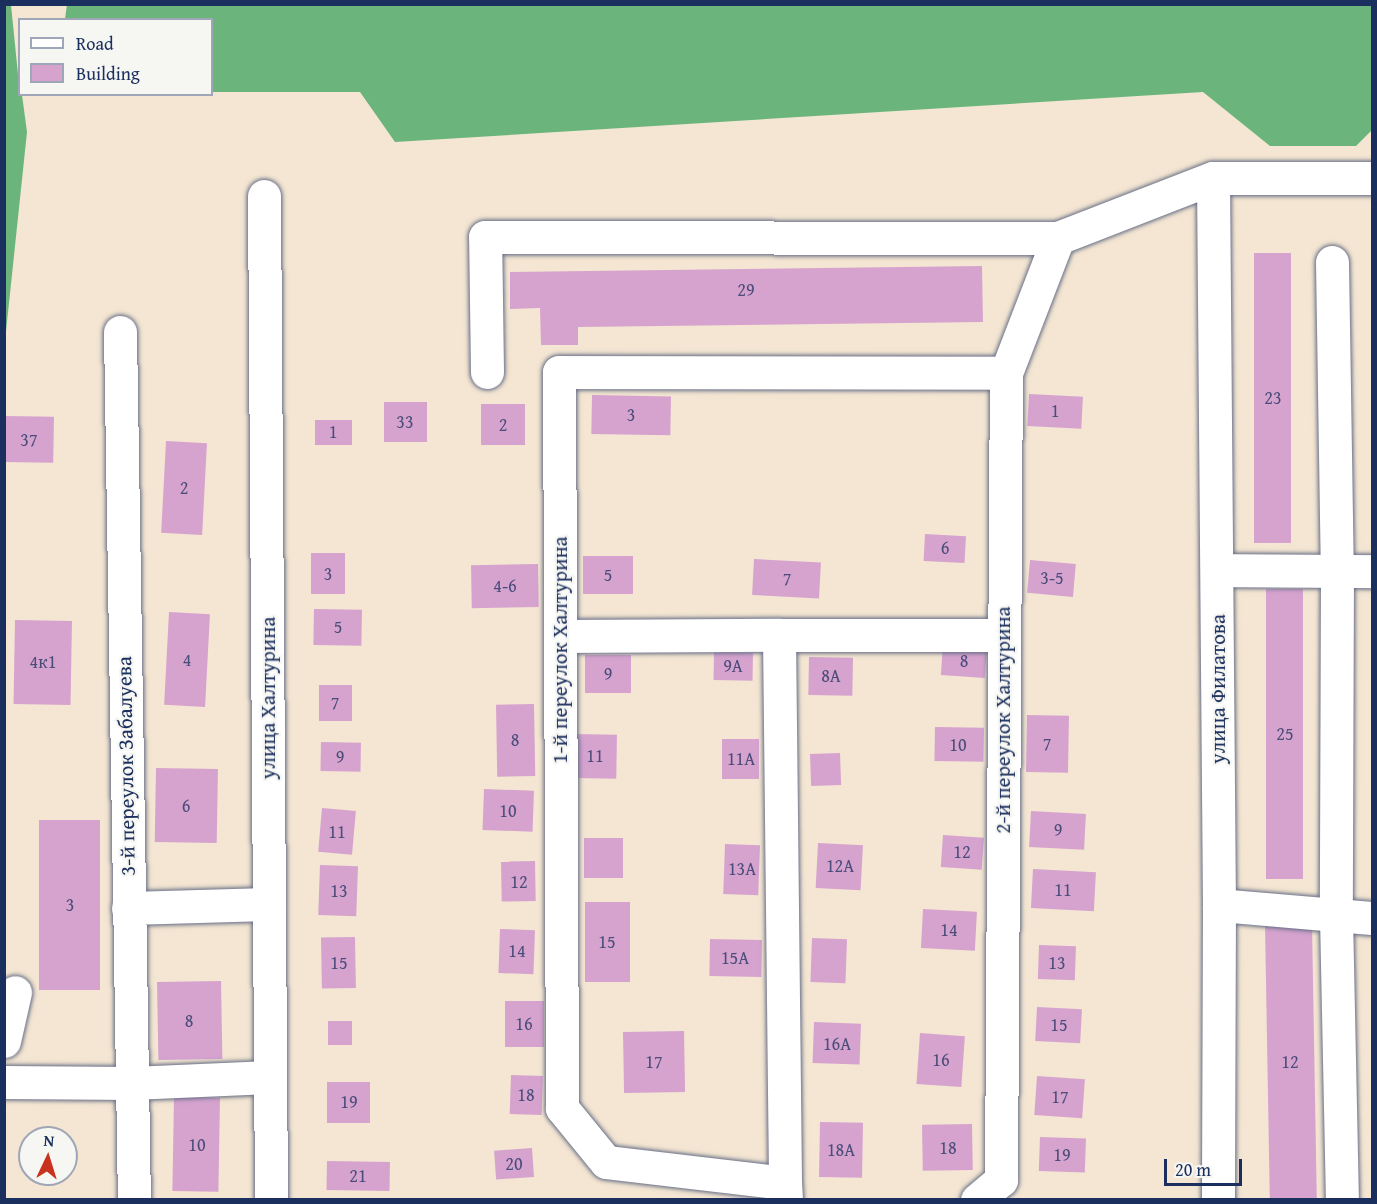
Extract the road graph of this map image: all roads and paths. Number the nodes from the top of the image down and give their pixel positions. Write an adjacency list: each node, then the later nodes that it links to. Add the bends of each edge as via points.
1 (1213, 178): 2 (street); 4 (street); 9 (street, улица Филатова)
2 (1372, 178)
3 (264, 196): 15 (street, улица Халтурина)
4 (1058, 238): 7 (street, via 485,237); 8 (street, 2-й переулок Халтурина)
5 (1332, 262): 11 (street)
6 (120, 332): 17 (street, 3-й переулок Забалуева)
7 (487, 372)
8 (1006, 373): 13 (street, 2-й переулок Халтурина); 14 (street, 1-й переулок Халтурина, via 559,372)
9 (1217, 570): 11 (street); 16 (street, улица Филатова)
10 (1372, 570): 11 (street)
11 (1337, 571): 18 (street)
12 (779, 635): 13 (street); 14 (street); 25 (street)
13 (1004, 635): 28 (street, 2-й переулок Халтурина, via 1001,1180)
14 (561, 636): 25 (street, 1-й переулок Халтурина, via 562,1108 606,1162)
15 (269, 904): 17 (street); 22 (street, улица Халтурина)
16 (1219, 905): 18 (street); 29 (street, улица Филатова)
17 (128, 908): 24 (street, 3-й переулок Забалуева)
18 (1336, 916): 19 (street); 30 (street)
19 (1372, 918)
20 (15, 992): 21 (street)
21 (4, 1041)
22 (270, 1077): 24 (street); 27 (street, улица Халтурина)
23 (4, 1082): 24 (street)
24 (131, 1083): 26 (street, 3-й переулок Забалуева)
25 (785, 1191)
26 (134, 1200)
27 (271, 1200)
28 (977, 1200)
29 (1218, 1200)
30 (1342, 1200)

